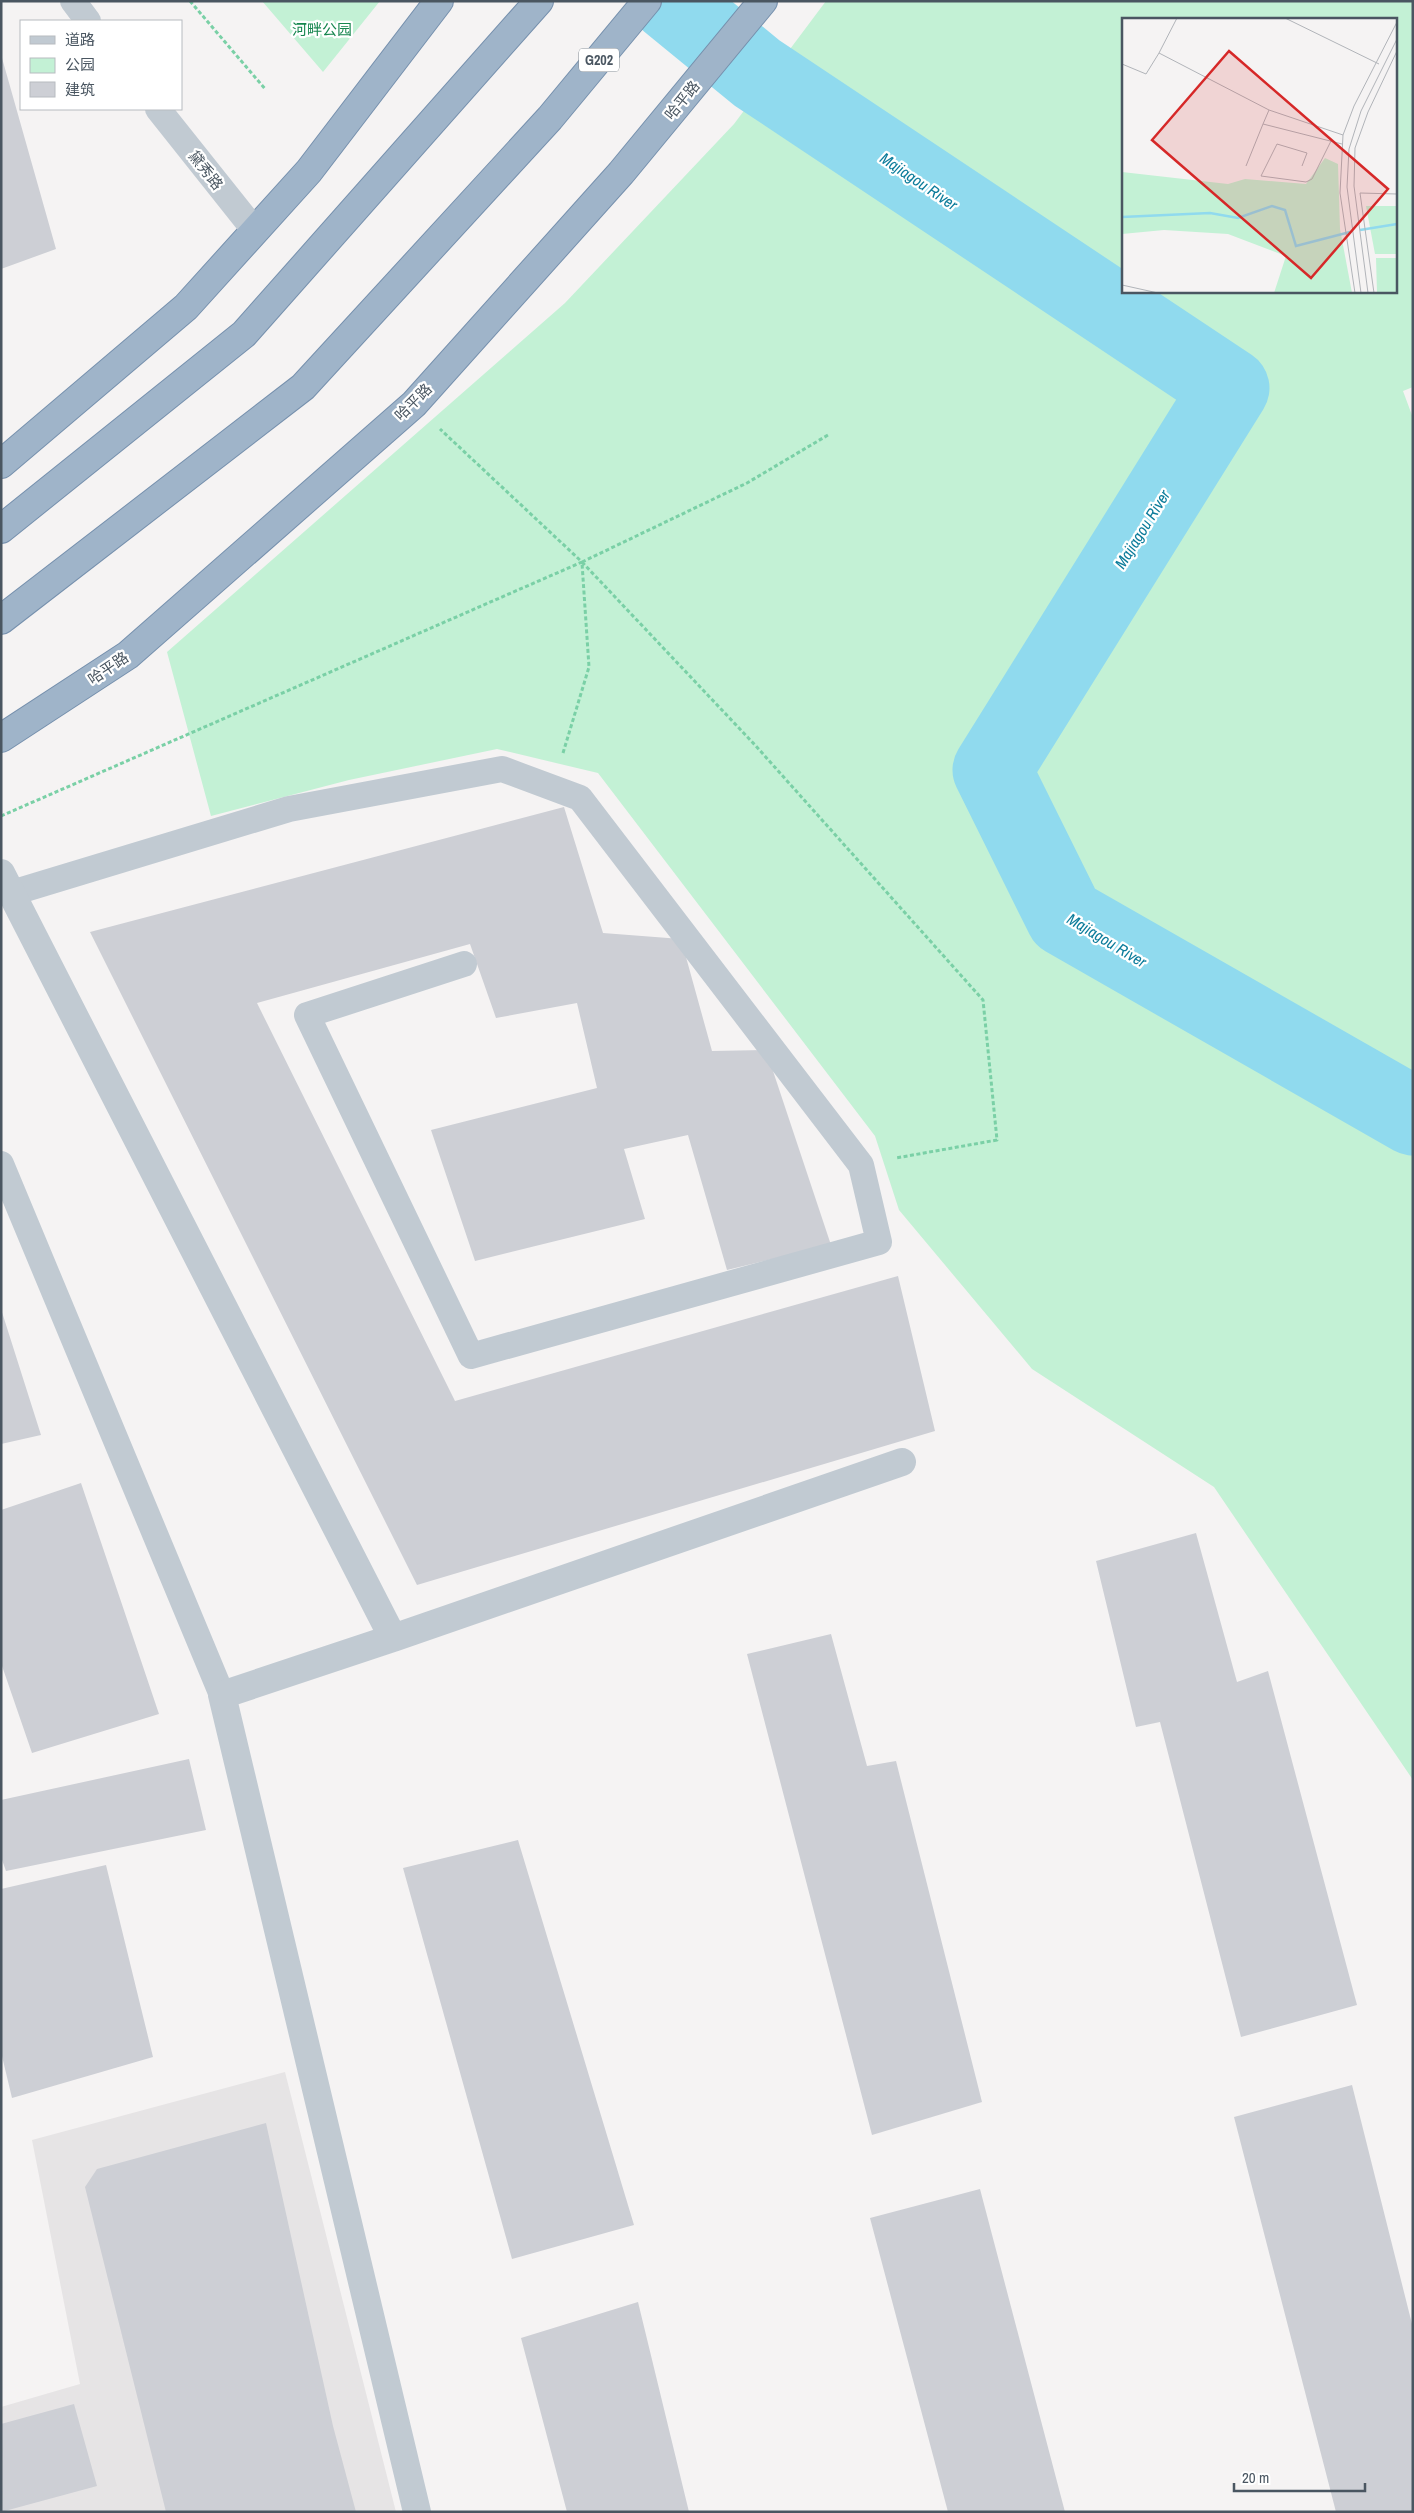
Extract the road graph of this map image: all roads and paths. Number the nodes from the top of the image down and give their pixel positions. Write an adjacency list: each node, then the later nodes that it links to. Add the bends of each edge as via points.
1 (73, 1): 7 (lane)
2 (190, 1): 8 (path)
3 (539, 1): 14 (highway, via 244,334)
4 (647, 1): 16 (highway, G202, via 550,118 302,387)
5 (763, 1): 11 (highway, 哈平路, via 621,173)
6 (432, 10): 10 (highway, via 309,171)
7 (87, 20)
8 (266, 90)
9 (159, 110): 10 (lane, 黛秀路)
10 (255, 231): 13 (highway, via 186,307)
11 (414, 404): 15 (path); 17 (highway, 哈平路, via 128,655)
12 (828, 435): 15 (path, via 747,483)
13 (1, 464)
14 (1, 528)
15 (582, 562): 18 (path, via 589,667); 19 (path); 23 (path, via 755,745 983,1000 997,1140)
16 (1, 620)
17 (1, 738)
18 (552, 788): 20 (lane, via 502,769 289,809); 23 (lane, via 580,798)
19 (1, 816)
20 (6, 883): 25 (street)
21 (464, 964): 23 (lane, via 307,1015 471,1356 879,1242)
22 (1, 1164): 26 (lane)
23 (861, 1164)
24 (902, 1462): 25 (street)
25 (393, 1638): 26 (street)
26 (222, 1695): 27 (street)
27 (417, 2512)

